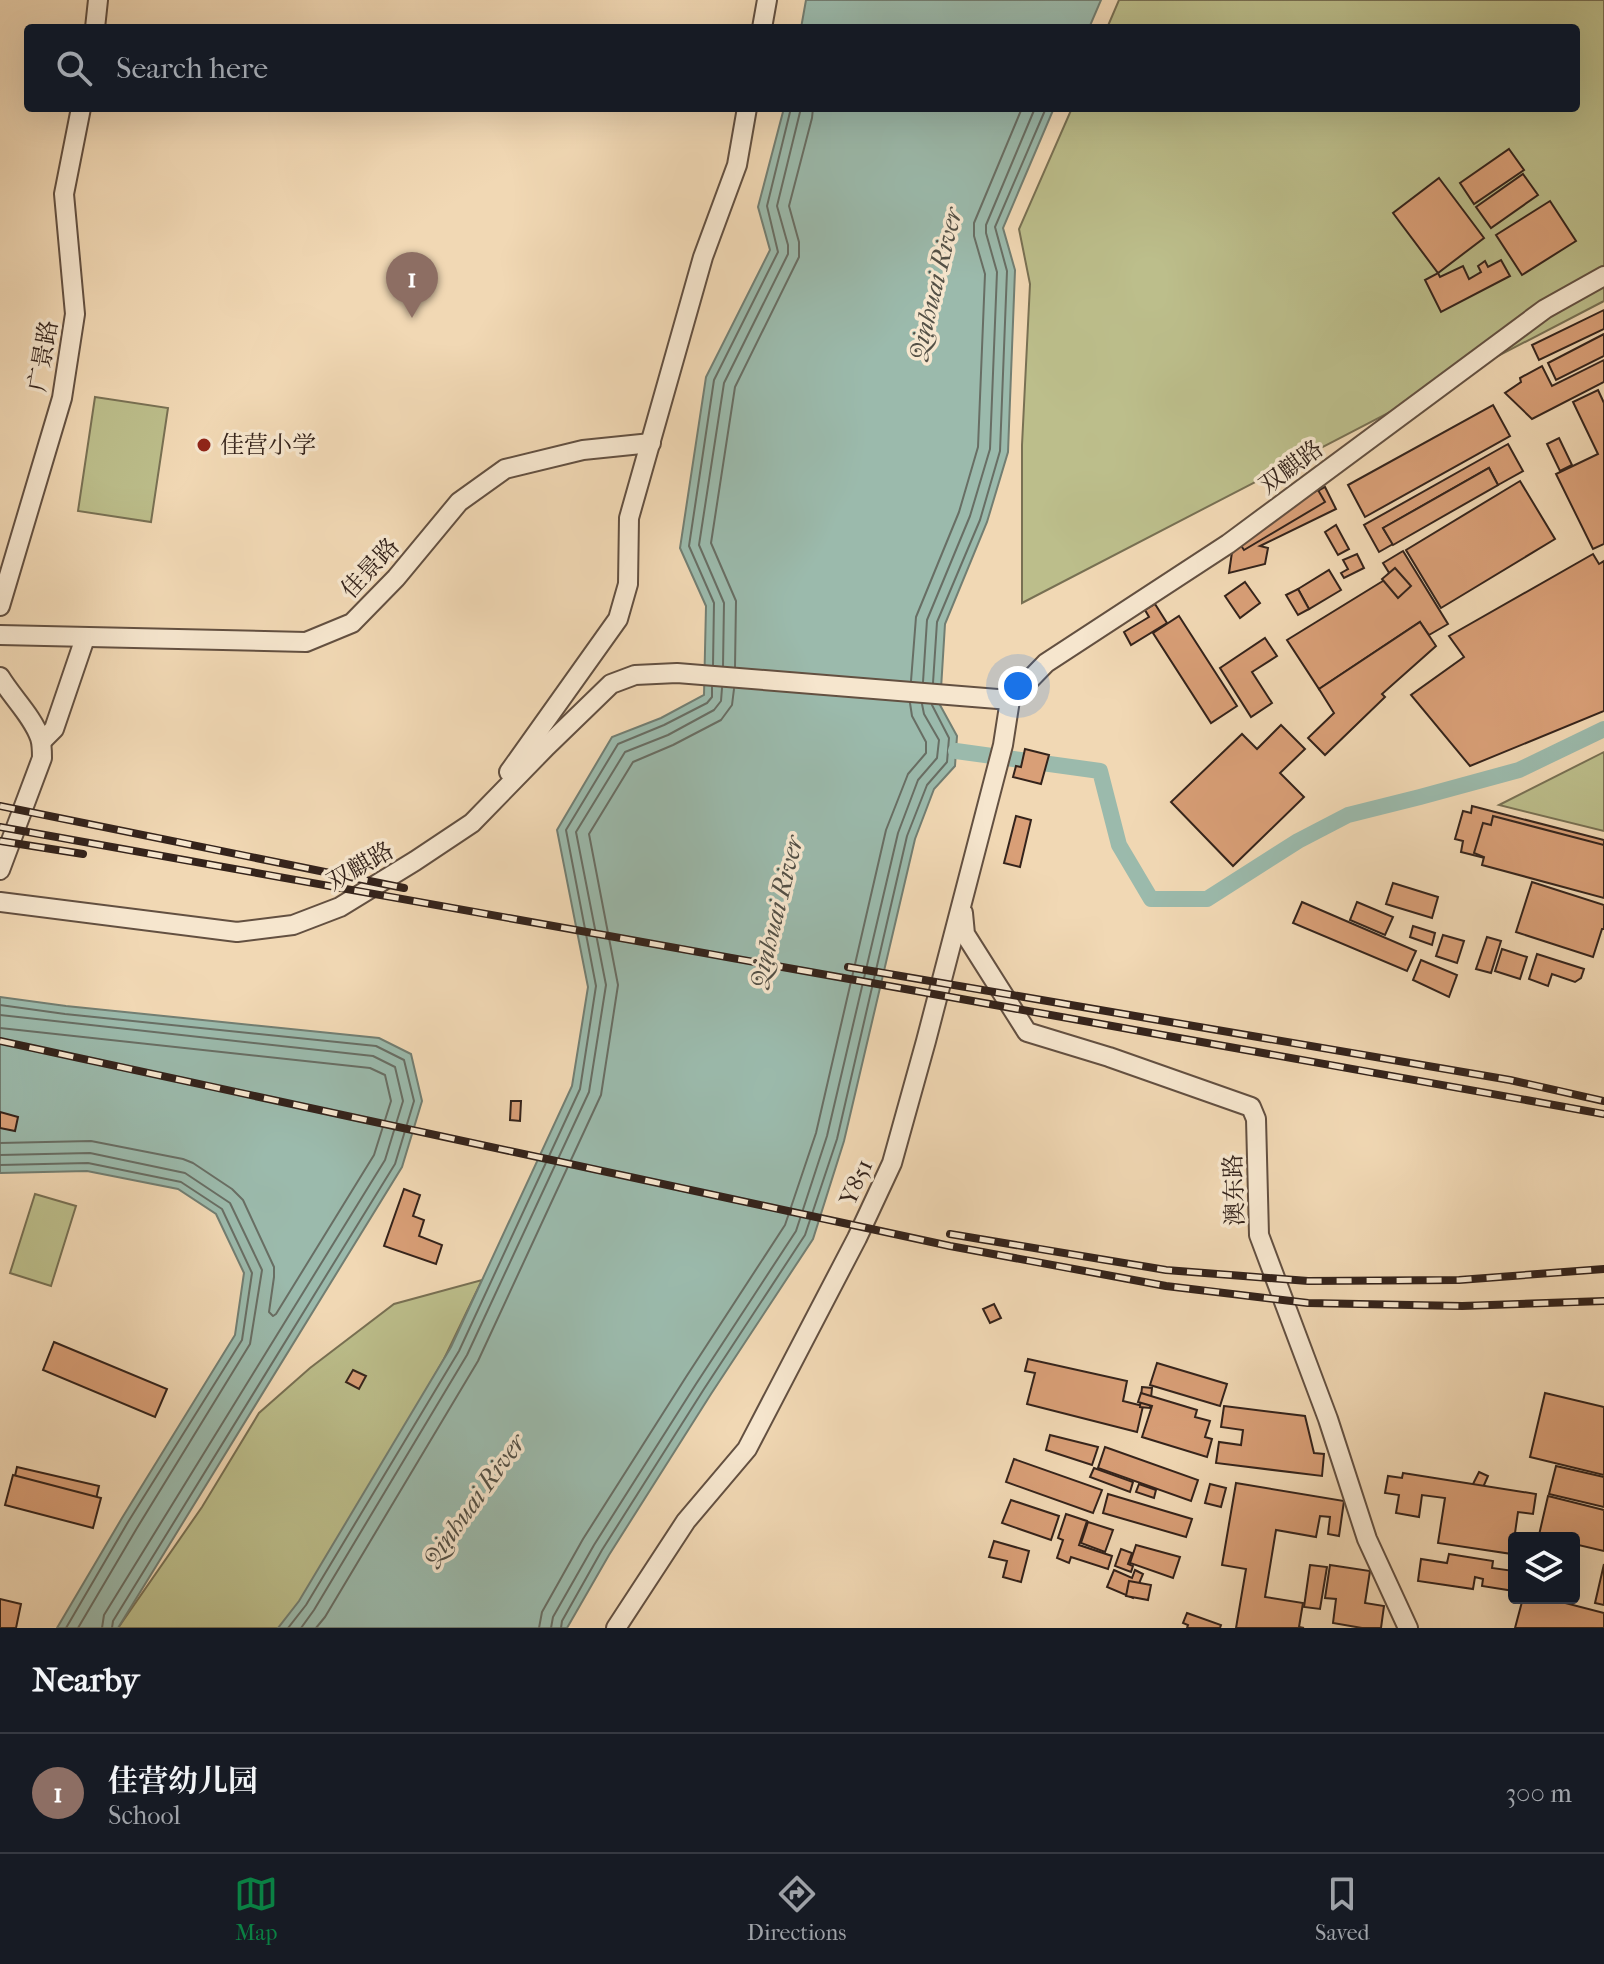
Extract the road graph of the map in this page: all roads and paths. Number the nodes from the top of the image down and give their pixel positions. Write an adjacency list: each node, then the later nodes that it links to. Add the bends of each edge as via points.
1 (98, 0): 3 (street)
2 (767, 0): 4 (street)
3 (95, 24)
4 (763, 24)
5 (80, 112): 9 (street, 广景路, via 64,194 75,314 62,398)
6 (746, 112): 8 (street, via 737,165 703,257)
7 (1604, 276): 13 (street, 双麒路, via 1545,309 1228,544 1046,663)
8 (651, 443): 11 (street, 佳景路, via 583,450 505,469 459,502 352,623 306,642); 15 (street, via 629,518 628,584 618,619)
9 (0, 606)
10 (0, 635): 11 (street, 佳景路)
11 (85, 638): 14 (street, via 54,729)
12 (0, 677): 14 (street)
13 (1010, 700): 15 (street, 双麒路, via 677,673 635,675 611,684); 18 (street, Y851)
14 (42, 741): 16 (street, via 42,758)
15 (472, 823): 17 (street, 双麒路, via 340,907 293,925 237,932)
16 (0, 870)
17 (0, 902)
18 (961, 903): 19 (street, Y851, via 892,1163 857,1238 747,1449 686,1521); 20 (street, 澳东路, via 965,934 1027,1032 1251,1107 1256,1119 1259,1235 1367,1539)
19 (616, 1628)
20 (1408, 1628)

